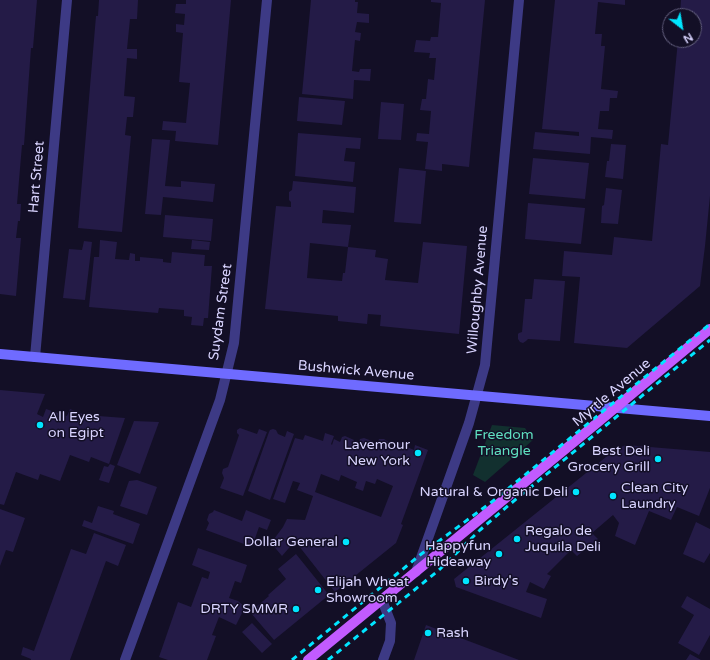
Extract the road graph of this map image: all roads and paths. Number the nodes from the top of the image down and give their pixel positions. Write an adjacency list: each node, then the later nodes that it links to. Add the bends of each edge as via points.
1 (68, 0): 6 (street, Hart Street)
2 (267, 0): 7 (street, Suydam Street, via 234,343)
3 (519, 0): 8 (street, Willoughby Avenue, via 485,365)
4 (710, 329): 9 (main road, Myrtle Avenue)
5 (0, 354): 6 (main road, Bushwick Avenue)
6 (35, 357): 7 (main road, Bushwick Avenue)
7 (226, 373): 8 (main road, Bushwick Avenue); 13 (street, Suydam Street, via 220,400)
8 (477, 395): 9 (main road, Bushwick Avenue); 11 (street, Willoughby Avenue)
9 (616, 408): 10 (main road, Bushwick Avenue); 11 (main road, Myrtle Avenue)
10 (710, 416)
11 (416, 572): 12 (main road, Myrtle Avenue)
12 (382, 600): 14 (main road, Myrtle Avenue); 15 (street, via 392,623 390,641)
13 (125, 660)
14 (308, 660)
15 (383, 660)

